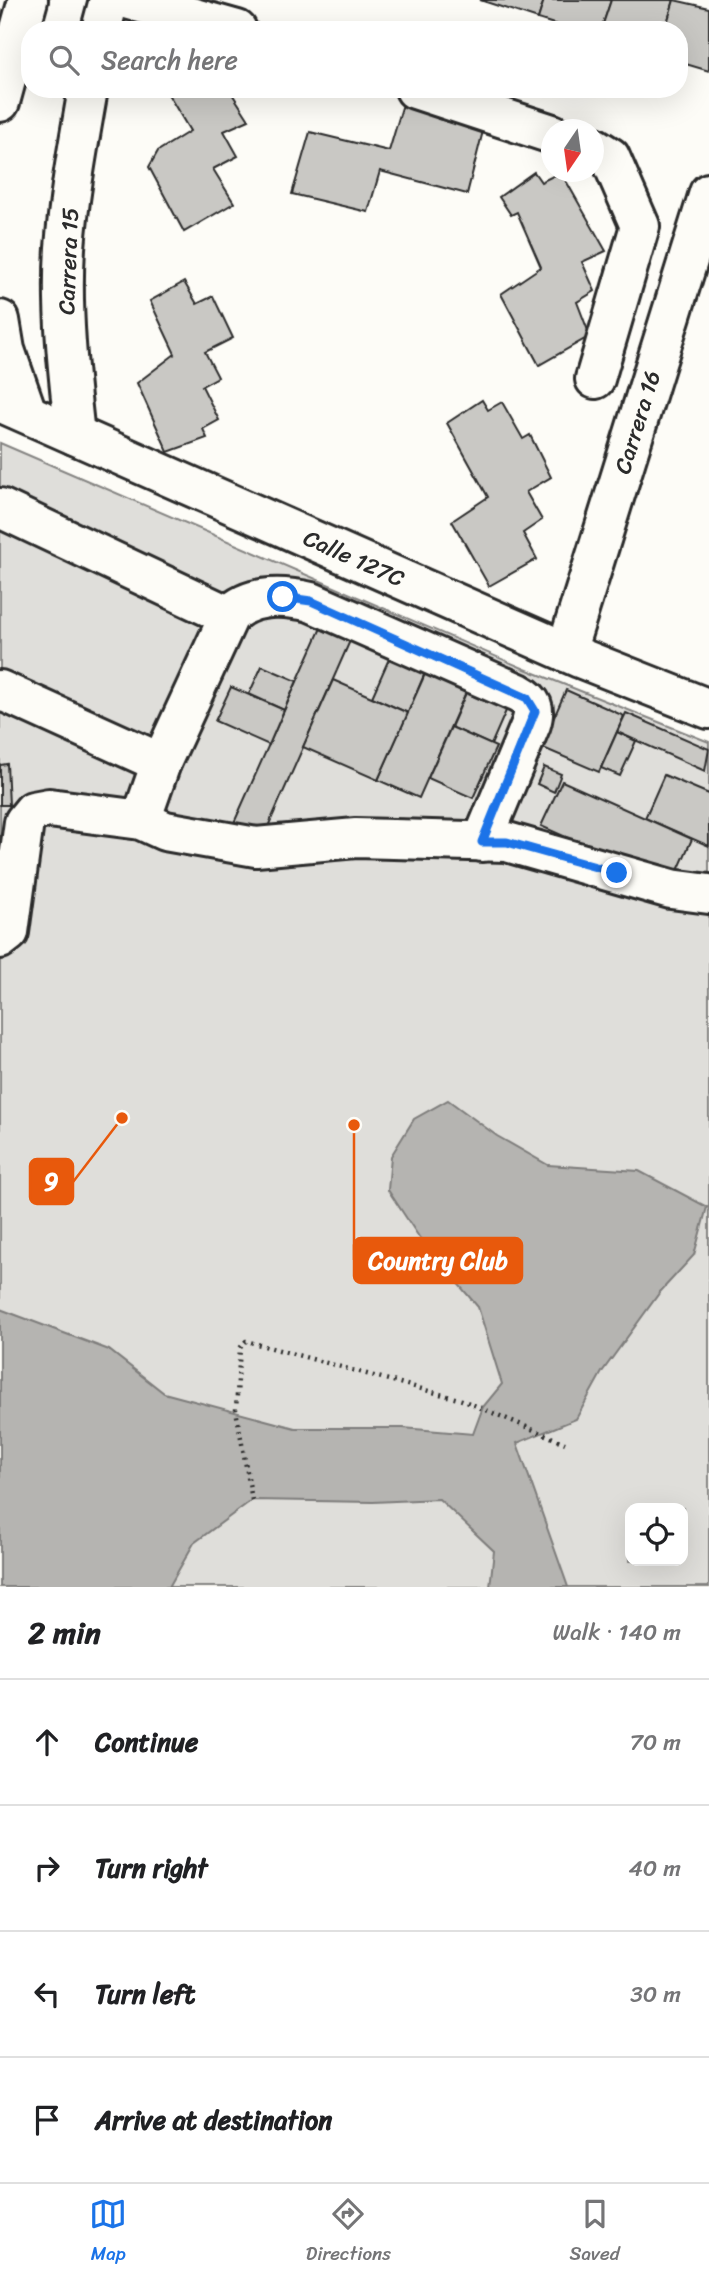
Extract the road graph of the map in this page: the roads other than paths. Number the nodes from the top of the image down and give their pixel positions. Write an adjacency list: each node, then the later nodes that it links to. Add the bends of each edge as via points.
1 (28, 0): 4 (street)
2 (109, 0): 5 (street)
3 (130, 0): 6 (street)
4 (22, 21)
5 (103, 21)
6 (205, 21)
7 (21, 26): 10 (street)
8 (86, 98): 17 (street, Carrera 15, via 65,251 66,350)
9 (442, 98): 11 (street)
10 (0, 102)
11 (541, 131)
12 (604, 153): 15 (street, via 610,157 640,226)
13 (709, 193): 20 (street, Carrera 16)
14 (0, 320): 16 (street)
15 (594, 379)
16 (13, 408): 17 (street, Calle 127C)
17 (75, 435): 20 (street, Calle 127C)
18 (0, 508): 19 (street)
19 (229, 616): 23 (street); 25 (street, via 243,604 259,599 311,601 527,698 535,711)
20 (566, 652): 22 (street, Calle 127C)
21 (0, 690): 23 (street)
22 (709, 709)
23 (161, 763): 24 (street)
24 (141, 820): 25 (street, via 165,831 256,847 356,838); 26 (street, via 49,808 33,811 24,822)
25 (482, 842): 27 (street, via 507,842 671,889)
26 (7, 881): 28 (street, via 9,932)
27 (709, 894)
28 (0, 939)

